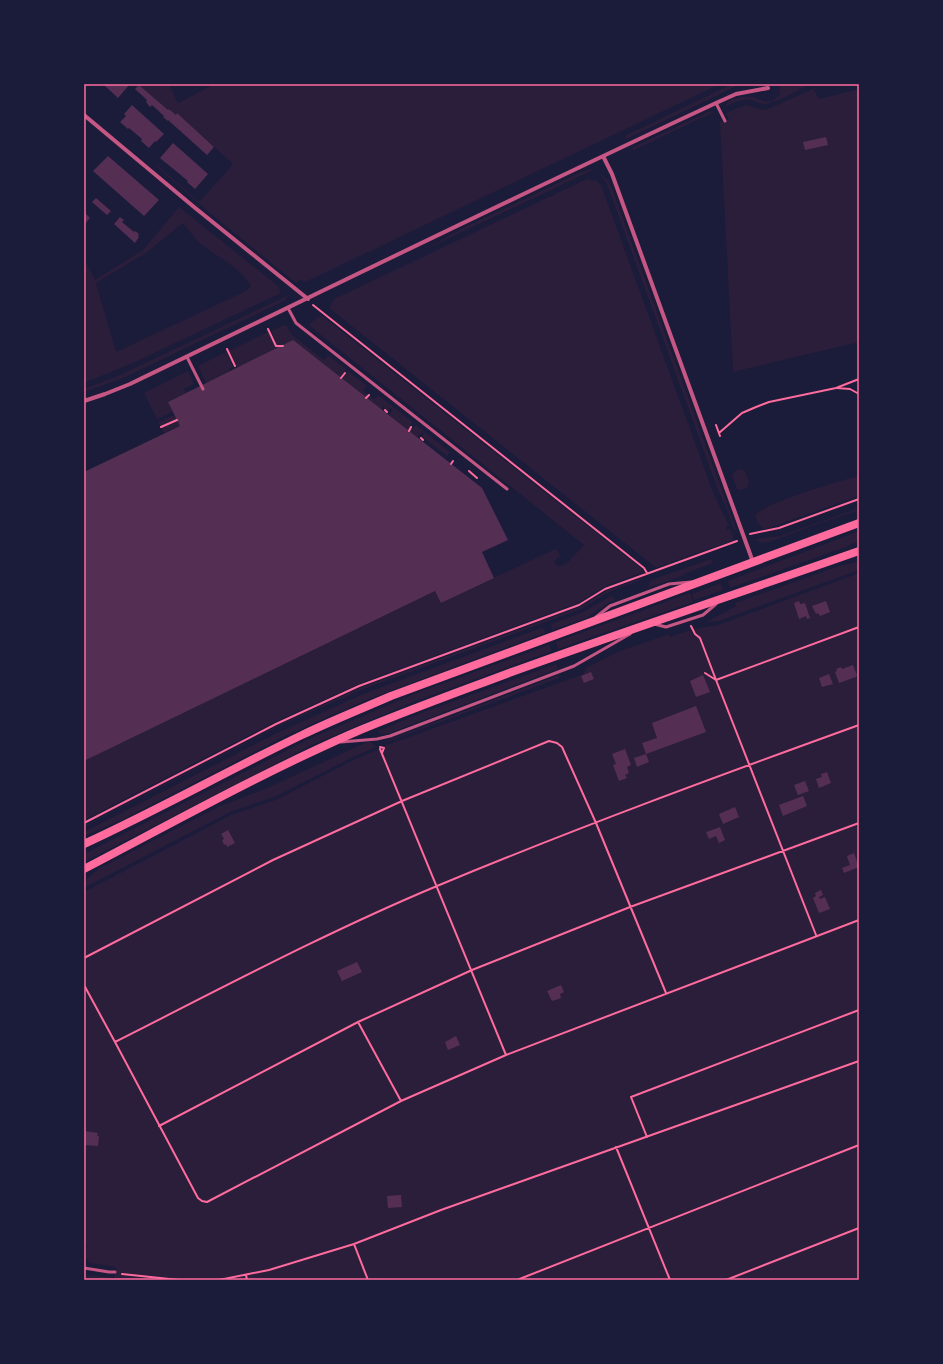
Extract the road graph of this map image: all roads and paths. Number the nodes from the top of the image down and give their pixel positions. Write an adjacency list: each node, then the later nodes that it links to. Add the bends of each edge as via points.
1 (809, 84): 2 (path)
2 (813, 84)
3 (768, 88): 4 (street, via 736,94)
4 (716, 103): 6 (lane); 7 (street)
5 (84, 115): 8 (street)
6 (725, 121)
7 (603, 156): 8 (street); 41 (street, via 612,174)
8 (308, 299): 9 (street); 42 (path, via 321,312 644,568)
9 (288, 308): 13 (street); 35 (lane, via 296,323)
10 (268, 329): 11 (path, via 276,346)
11 (284, 346)
12 (227, 349): 14 (path)
13 (187, 357): 19 (lane); 23 (street, via 130,384)
14 (235, 366)
15 (345, 373): 16 (path)
16 (341, 378)
17 (859, 379): 18 (path)
18 (836, 388): 20 (path, via 850,389); 29 (path, via 756,406 742,413)
19 (203, 389)
20 (859, 394)
21 (369, 395): 22 (path)
22 (366, 398)
23 (84, 401)
24 (177, 420): 26 (path)
25 (716, 425): 29 (path)
26 (161, 427)
27 (411, 427): 28 (path)
28 (408, 431)
29 (719, 433): 30 (path)
30 (720, 436)
31 (453, 461): 32 (path)
32 (451, 464)
33 (469, 471): 34 (path)
34 (477, 478)
35 (507, 490)
36 (859, 499): 38 (path, via 779,528)
37 (859, 523): 41 (main road)
38 (749, 534)
39 (739, 540): 42 (path)
40 (859, 551): 43 (main road)
41 (754, 563): 56 (main road, via 351,713)
42 (647, 573): 53 (path, via 605,589 579,605 345,692 276,724)
43 (648, 623): 49 (main road, via 408,711); 49 (lane, via 574,666 390,736)
44 (691, 626): 47 (path, via 694,634 700,638)
45 (859, 627): 47 (path)
46 (705, 673): 47 (path)
47 (716, 680): 51 (path)
48 (859, 725): 51 (path)
49 (332, 743): 58 (main road)
50 (380, 748): 52 (path, via 384,748 382,754)
51 (750, 765): 54 (path); 57 (path)
52 (402, 801): 54 (path, via 549,741 562,747); 59 (path); 63 (path, via 273,860)
53 (84, 823)
54 (596, 823): 59 (path); 60 (path)
55 (859, 823): 57 (path)
56 (84, 844)
57 (783, 851): 60 (path); 62 (path)
58 (84, 869)
59 (436, 886): 64 (path); 69 (path, via 316,941)
60 (630, 907): 64 (path); 66 (path)
61 (859, 920): 62 (path)
62 (816, 936): 66 (path)
63 (84, 958)
64 (472, 970): 68 (path); 70 (path)
65 (84, 985): 69 (path)
66 (666, 993): 70 (path)
67 (859, 1010): 74 (path, via 631,1097)
68 (358, 1022): 72 (path); 73 (path)
69 (116, 1042): 73 (path)
70 (506, 1055): 72 (path)
71 (859, 1061): 74 (path)
72 (401, 1101): 73 (path, via 207,1202 198,1198)
73 (159, 1126)
74 (646, 1137): 76 (path)
75 (859, 1145): 77 (path)
76 (616, 1147): 77 (path); 79 (path)
77 (649, 1228): 87 (path); 88 (path)
78 (859, 1228): 89 (path)
79 (354, 1244): 82 (path); 86 (path)
80 (84, 1268): 81 (lane)
81 (115, 1272): 83 (path)
82 (246, 1275): 84 (path); 85 (path)
83 (179, 1280)
84 (219, 1280)
85 (247, 1280)
86 (368, 1280)
87 (517, 1280)
88 (670, 1280)
89 (726, 1280)

